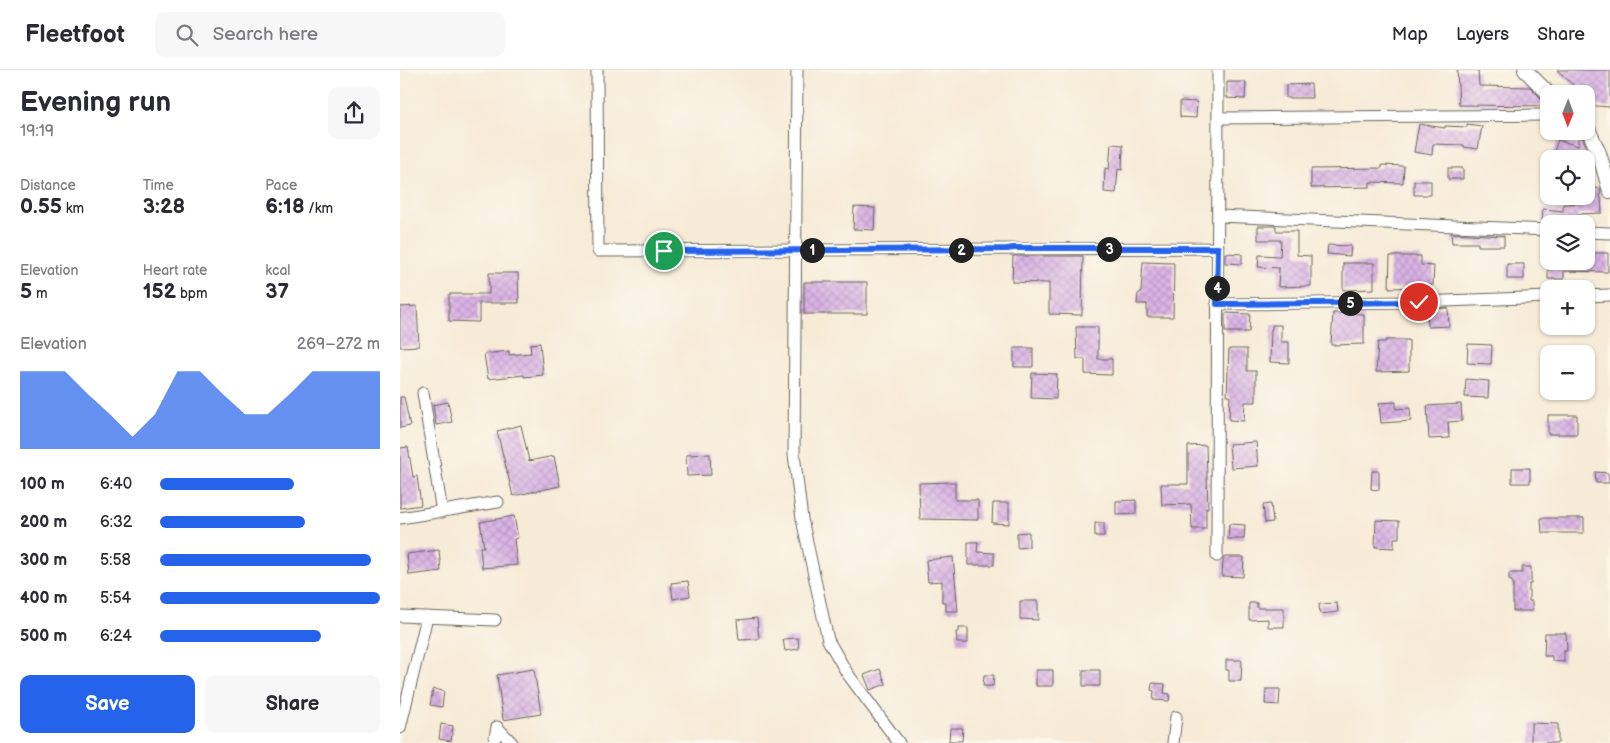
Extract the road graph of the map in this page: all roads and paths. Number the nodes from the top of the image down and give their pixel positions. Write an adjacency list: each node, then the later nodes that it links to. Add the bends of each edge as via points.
1 (597, 70): 15 (street, via 598,251)
2 (797, 70): 15 (street)
3 (1218, 70): 7 (street)
4 (1525, 70): 5 (street)
5 (1540, 85)
6 (1540, 115): 7 (street)
7 (1218, 118): 10 (street)
8 (1592, 140): 9 (street)
9 (1610, 191)
10 (1218, 216): 11 (street); 14 (street)
11 (1540, 230)
12 (1595, 232): 13 (street)
13 (1610, 233)
14 (1218, 248): 15 (street); 19 (street)
15 (796, 250): 30 (street, via 794,454 802,519 828,640 847,674)
16 (1610, 295): 17 (street)
17 (1595, 296)
18 (1540, 297): 19 (street)
19 (1217, 304): 24 (street)
20 (422, 393): 22 (street)
21 (498, 502): 22 (street)
22 (442, 512): 23 (street)
23 (400, 518)
24 (1217, 556)
25 (400, 616): 26 (street)
26 (427, 617): 27 (street); 29 (street)
27 (495, 620)
28 (1176, 717): 33 (street)
29 (400, 728)
30 (897, 742)
31 (494, 743): 32 (street, via 498,727)
32 (512, 743)
33 (1173, 743)

